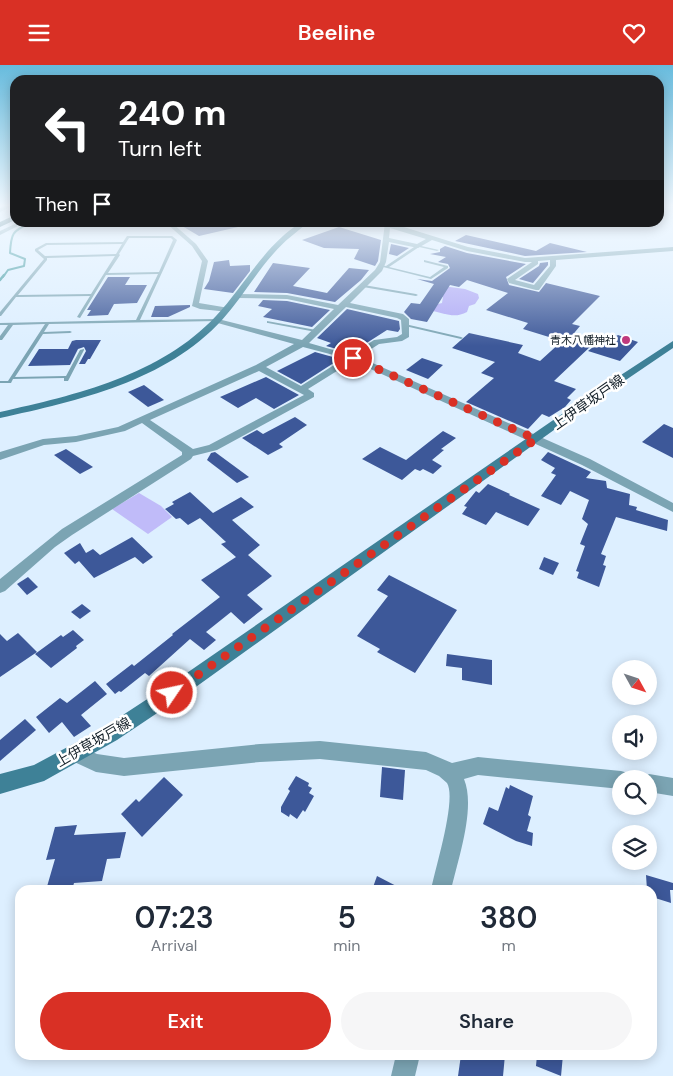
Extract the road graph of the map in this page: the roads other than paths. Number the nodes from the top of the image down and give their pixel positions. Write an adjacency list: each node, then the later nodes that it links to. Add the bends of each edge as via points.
1 (38, 252): 13 (lane)
2 (90, 252): 11 (lane)
3 (119, 252): 12 (lane)
4 (168, 252): 18 (lane)
5 (198, 252): 26 (street, via 205,261 195,304)
6 (272, 252): 24 (main road)
7 (386, 252): 17 (street)
8 (408, 252): 17 (lane)
9 (485, 252): 16 (street)
10 (615, 252): 14 (street)
11 (88, 255): 12 (lane); 13 (lane)
12 (118, 255): 19 (lane)
13 (44, 257): 23 (lane, via 46,259)
14 (553, 259): 16 (street); 16 (street, via 553,266 536,288 512,281)
15 (425, 261): 17 (lane, via 447,267 431,278)
16 (535, 261)
17 (385, 266): 20 (street)
18 (160, 273): 19 (lane); 30 (lane)
19 (105, 274): 21 (lane)
20 (364, 285): 22 (lane); 25 (street)
21 (92, 295): 23 (lane); 28 (lane)
22 (416, 295)
23 (16, 296): 27 (lane)
24 (238, 296): 25 (street, via 287,297); 26 (main road)
25 (342, 306): 36 (street, via 400,316); 38 (street)
26 (226, 310): 29 (main road)
27 (0, 315)
28 (79, 317)
29 (217, 320): 30 (lane); 43 (street); 51 (main road, via 185,347 125,378 68,398)
30 (138, 321): 31 (lane)
31 (99, 322): 35 (lane); 37 (lane)
32 (268, 322): 38 (lane)
33 (0, 323): 34 (lane)
34 (12, 323): 35 (lane); 42 (lane)
35 (48, 323): 40 (lane)
36 (406, 325): 41 (lane); 46 (street, via 406,335 378,342)
37 (94, 330)
38 (316, 331): 43 (street)
39 (70, 332): 40 (lane)
40 (41, 333): 48 (lane)
41 (461, 338)
42 (0, 339)
43 (301, 344): 46 (street); 47 (street)
44 (673, 344): 53 (main road, 上伊草坂戸線)
45 (82, 350): 48 (lane, via 66,379)
46 (353, 358): 50 (street); 53 (street)
47 (259, 367): 50 (street); 52 (street)
48 (12, 377): 49 (lane, via 10,382)
49 (0, 382)
50 (302, 389): 55 (street, via 311,395 213,448)
51 (0, 415)
52 (144, 420): 54 (street, via 100,435 43,442); 55 (street, via 188,451)
53 (536, 439): 56 (street); 58 (main road, 上伊草坂戸線, via 187,683)
54 (0, 455)
55 (188, 455): 57 (street, via 67,532)
56 (673, 508)
57 (0, 587)
58 (76, 753): 59 (street, via 96,763 124,767 320,750 426,761); 61 (main road, 上伊草坂戸線, via 37,774)
59 (450, 773): 60 (street, via 478,766); 64 (street, via 458,785 459,803)
60 (612, 779)
61 (0, 784)
62 (657, 784): 63 (street)
63 (673, 787)
64 (442, 885)
65 (407, 1060): 66 (street)
66 (403, 1076)

